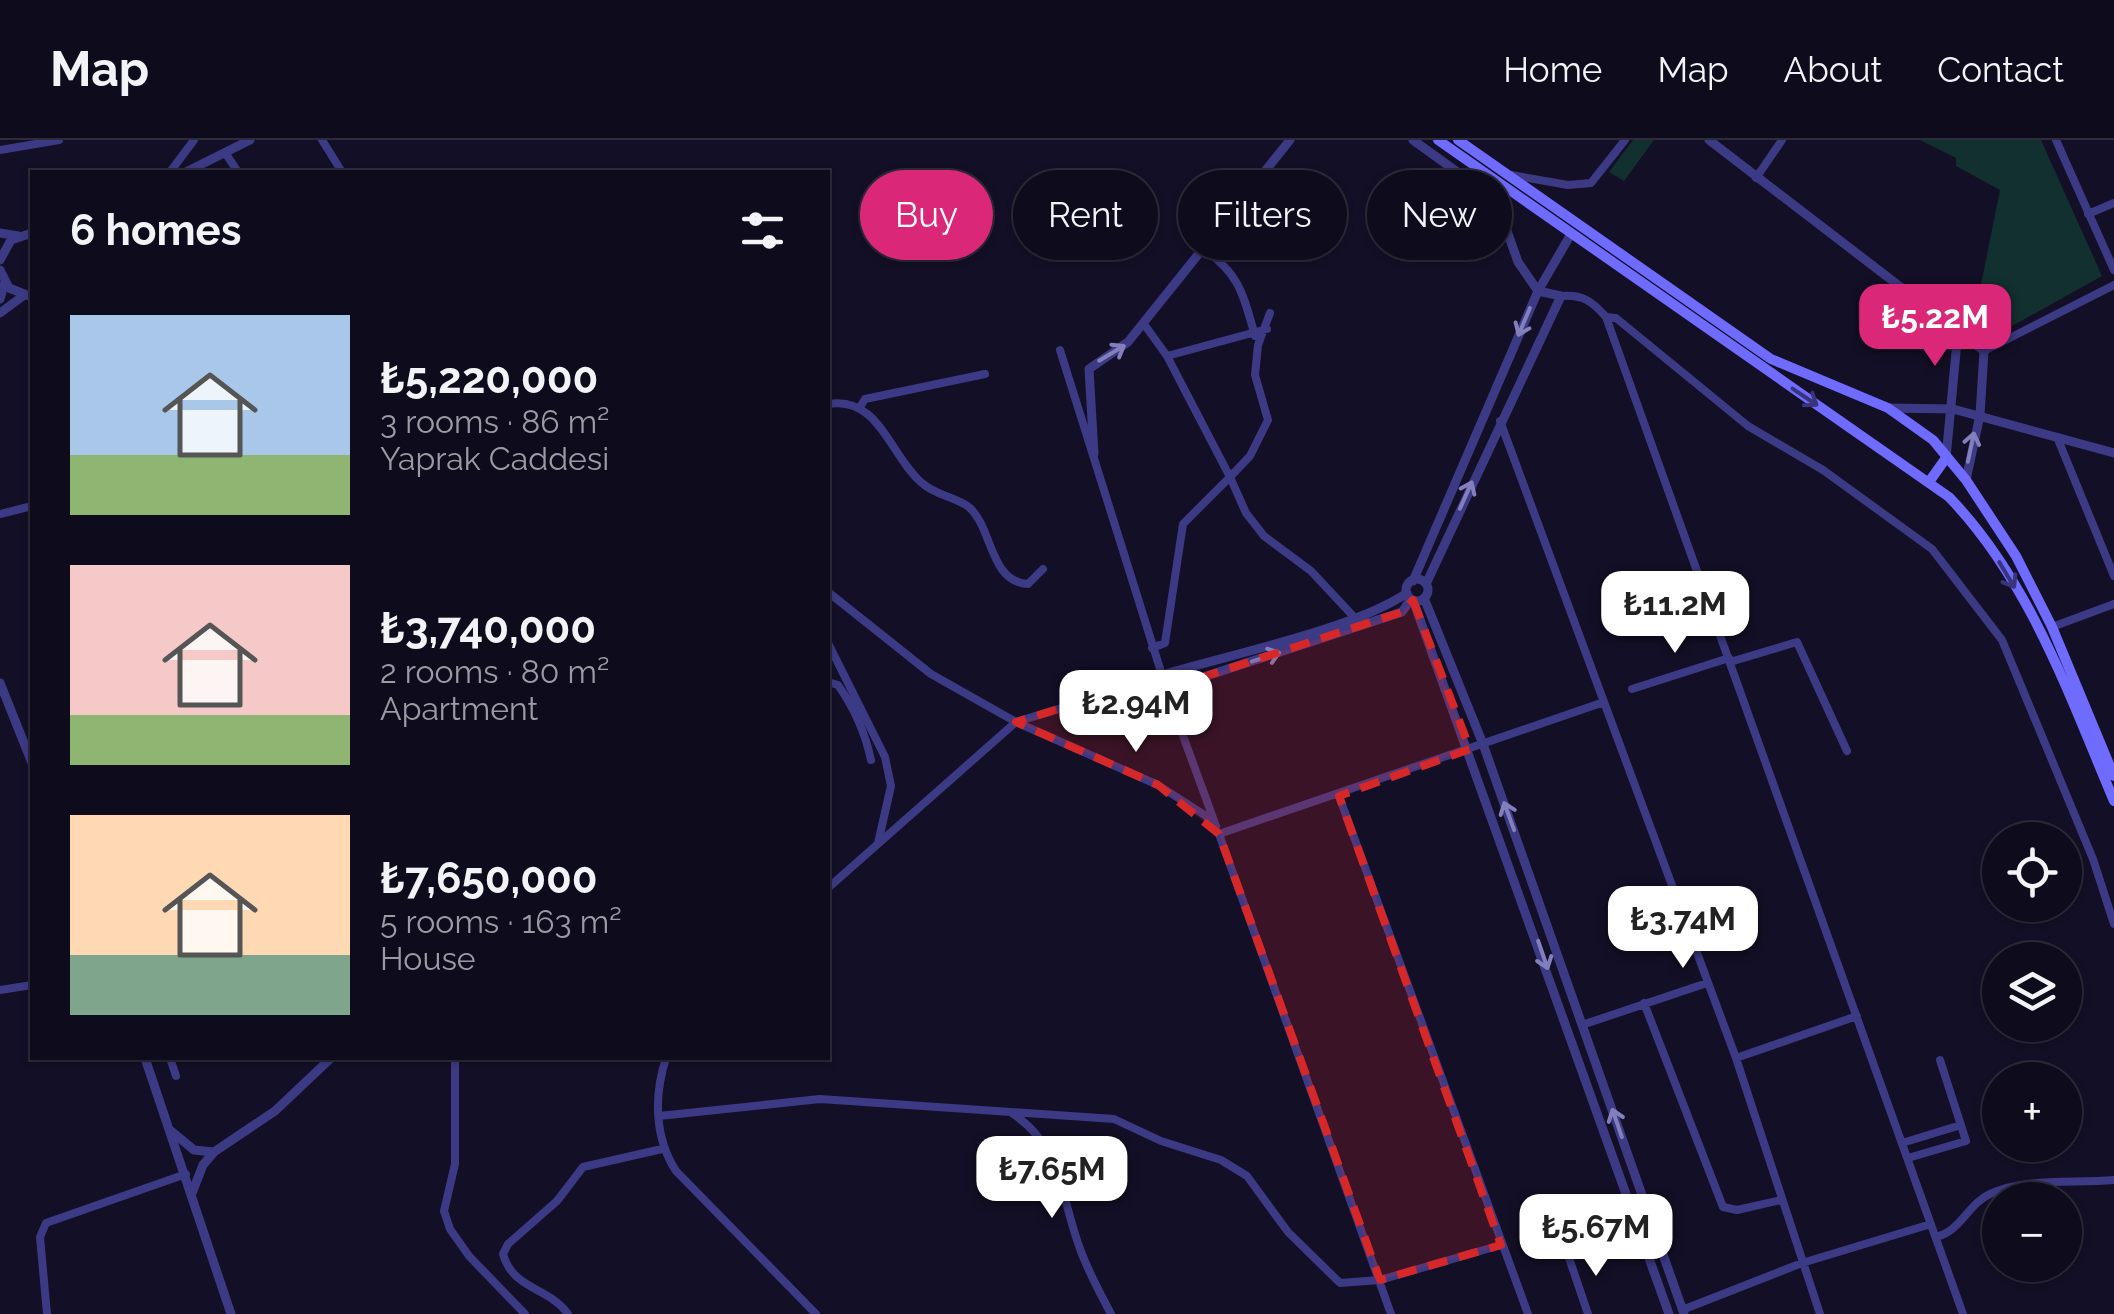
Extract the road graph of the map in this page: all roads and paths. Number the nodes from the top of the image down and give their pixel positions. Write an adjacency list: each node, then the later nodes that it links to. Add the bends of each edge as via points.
1 (59, 140): 13 (street)
2 (194, 140): 15 (street)
3 (250, 140): 14 (street)
4 (322, 140): 18 (street)
5 (1290, 140): 19 (street)
6 (1414, 140): 35 (street, via 1496,200 1518,262)
7 (1438, 140): 27 (main road)
8 (1458, 140): 20 (main road)
9 (1625, 140): 21 (street, via 1591,184)
10 (1709, 140): 23 (street)
11 (1782, 140): 23 (street)
12 (2058, 140): 25 (street)
13 (0, 150)
14 (226, 154): 16 (street); 17 (street)
15 (172, 170)
16 (190, 170)
17 (237, 170)
18 (341, 170)
19 (1266, 170)
20 (1500, 170)
21 (1512, 175)
22 (1512, 178): 53 (main road, via 1771,359)
23 (1756, 178): 44 (street)
24 (2114, 202): 25 (street)
25 (2088, 214): 32 (street)
26 (6, 233): 28 (street)
27 (1571, 234): 35 (street); 63 (main road, one-way to 63)
28 (0, 260)
29 (1195, 260): 42 (street)
30 (1220, 260): 45 (street, via 1243,290)
31 (0, 270): 33 (street)
32 (2114, 270)
33 (4, 282): 37 (street); 38 (street)
34 (2114, 285): 48 (street)
35 (1538, 291): 36 (street); 69 (street, one-way to 69)
36 (1561, 296): 41 (street, via 1576,294); 56 (street)
37 (30, 297): 39 (street)
38 (0, 300)
39 (0, 313)
40 (1270, 313): 43 (street)
41 (1606, 317): 78 (street); 97 (street, via 1689,374 1748,426 1823,470 1932,549 2002,640)
42 (1144, 324): 49 (street); 59 (street, one-way to 42, via 1088,368 1118,352)
43 (1267, 329): 45 (street); 46 (street)
44 (1958, 330): 48 (street); 54 (street)
45 (1254, 334): 46 (street); 49 (street)
46 (1258, 345): 61 (street, via 1255,376 1268,420)
47 (1060, 350): 59 (street)
48 (1984, 350): 55 (street)
49 (1167, 356): 61 (street)
50 (985, 374): 52 (street, via 865,398)
51 (830, 404): 52 (street)
52 (860, 407): 67 (street, via 917,480 967,505 1016,584 1028,584)
53 (1888, 408): 54 (street); 60 (main road)
54 (1953, 409): 55 (street); 60 (street)
55 (1980, 415): 57 (street); 62 (street, one-way to 55)
56 (1500, 420): 70 (street, one-way to 56); 84 (street)
57 (2056, 435): 58 (street); 68 (street)
58 (2114, 453)
59 (1094, 454): 77 (street)
60 (1946, 458): 62 (main road); 63 (main road)
61 (1230, 477): 74 (street, via 1264,536 1311,570); 77 (street, via 1183,524 1165,643)
62 (1966, 480): 64 (main road); 75 (main road)
63 (1929, 482): 64 (main road)
64 (1949, 497): 92 (main road, one-way to 92, via 1976,526 2049,646)
65 (30, 506): 66 (street)
66 (0, 514)
67 (1043, 569)
68 (2114, 576)
69 (1412, 581): 70 (street); 72 (street)
70 (1426, 584): 72 (street)
71 (830, 594): 85 (street, via 931,674)
72 (1414, 598): 74 (street); 83 (street, one-way to 72, via 1402,612); 86 (street); 87 (street)
73 (2114, 604): 75 (street)
74 (1354, 617): 79 (street)
75 (2052, 627): 91 (main road)
76 (830, 647): 95 (street, via 885,757 892,786)
77 (1152, 648): 79 (street)
78 (1729, 660): 82 (street); 88 (street, via 1797,642); 102 (street)
79 (1162, 676): 83 (street, via 1173,679); 83 (street, via 1159,690); 85 (street)
80 (0, 682): 89 (street)
81 (830, 683): 90 (street, via 860,723)
82 (1632, 689)
83 (1170, 690): 94 (street)
84 (1604, 702): 86 (street); 98 (street)
85 (1016, 722): 94 (street, via 1158,785 1206,816); 95 (street)
86 (1483, 744): 87 (street); 103 (street, one-way to 86)
87 (1470, 749): 93 (street); 140 (street, one-way to 140)
88 (1847, 751)
89 (30, 758)
90 (870, 760)
91 (2114, 776)
92 (2113, 795)
93 (1339, 796): 94 (street); 126 (street)
94 (1219, 834): 129 (street)
95 (878, 843): 96 (street)
96 (830, 883)
97 (2114, 924)
98 (1707, 983): 101 (street); 104 (street)
99 (30, 985): 100 (street)
100 (0, 990)
101 (1644, 1004): 103 (street); 123 (street, via 1724,1208)
102 (1857, 1016): 104 (street); 116 (street)
103 (1582, 1025): 130 (street, one-way to 103)
104 (1736, 1058): 123 (street)
105 (147, 1060): 115 (street)
106 (171, 1060): 111 (street)
107 (329, 1060): 118 (street, via 275,1111)
108 (455, 1060): 133 (street, via 455,1164 444,1211 469,1256)
109 (665, 1060): 113 (street)
110 (1940, 1060): 114 (street)
111 (176, 1076)
112 (1010, 1112): 113 (street, via 820,1099); 129 (street, via 1114,1119 1221,1160 1247,1176 1288,1232 1340,1283); 136 (street, via 1036,1130 1053,1156 1077,1241)
113 (659, 1116): 117 (street)
114 (1961, 1125): 116 (street); 119 (street, via 1966,1141)
115 (170, 1131): 118 (street, via 194,1150); 120 (street)
116 (1902, 1143): 119 (street)
117 (662, 1149): 134 (street, via 583,1167 557,1201 508,1244 506,1266 520,1283 554,1299); 135 (street)
118 (214, 1152): 122 (street)
119 (1908, 1158): 124 (street)
120 (186, 1174): 122 (street); 131 (street, via 46,1223 40,1236)
121 (2114, 1180): 125 (street, via 2027,1183 1991,1193)
122 (192, 1193): 132 (street)
123 (1781, 1200): 128 (street)
124 (1931, 1224): 125 (street); 128 (street)
125 (1936, 1237): 142 (street)
126 (1502, 1245): 129 (street); 138 (street)
127 (1568, 1255): 139 (street)
128 (1802, 1263): 130 (street); 141 (street)
129 (1380, 1280): 137 (street)
130 (1683, 1312)
131 (46, 1314)
132 (231, 1314)
133 (526, 1314)
134 (568, 1314)
135 (816, 1314)
136 (1111, 1314)
137 (1392, 1314)
138 (1528, 1314)
139 (1588, 1314)
140 (1670, 1314)
141 (1820, 1314)
142 (1964, 1314)

